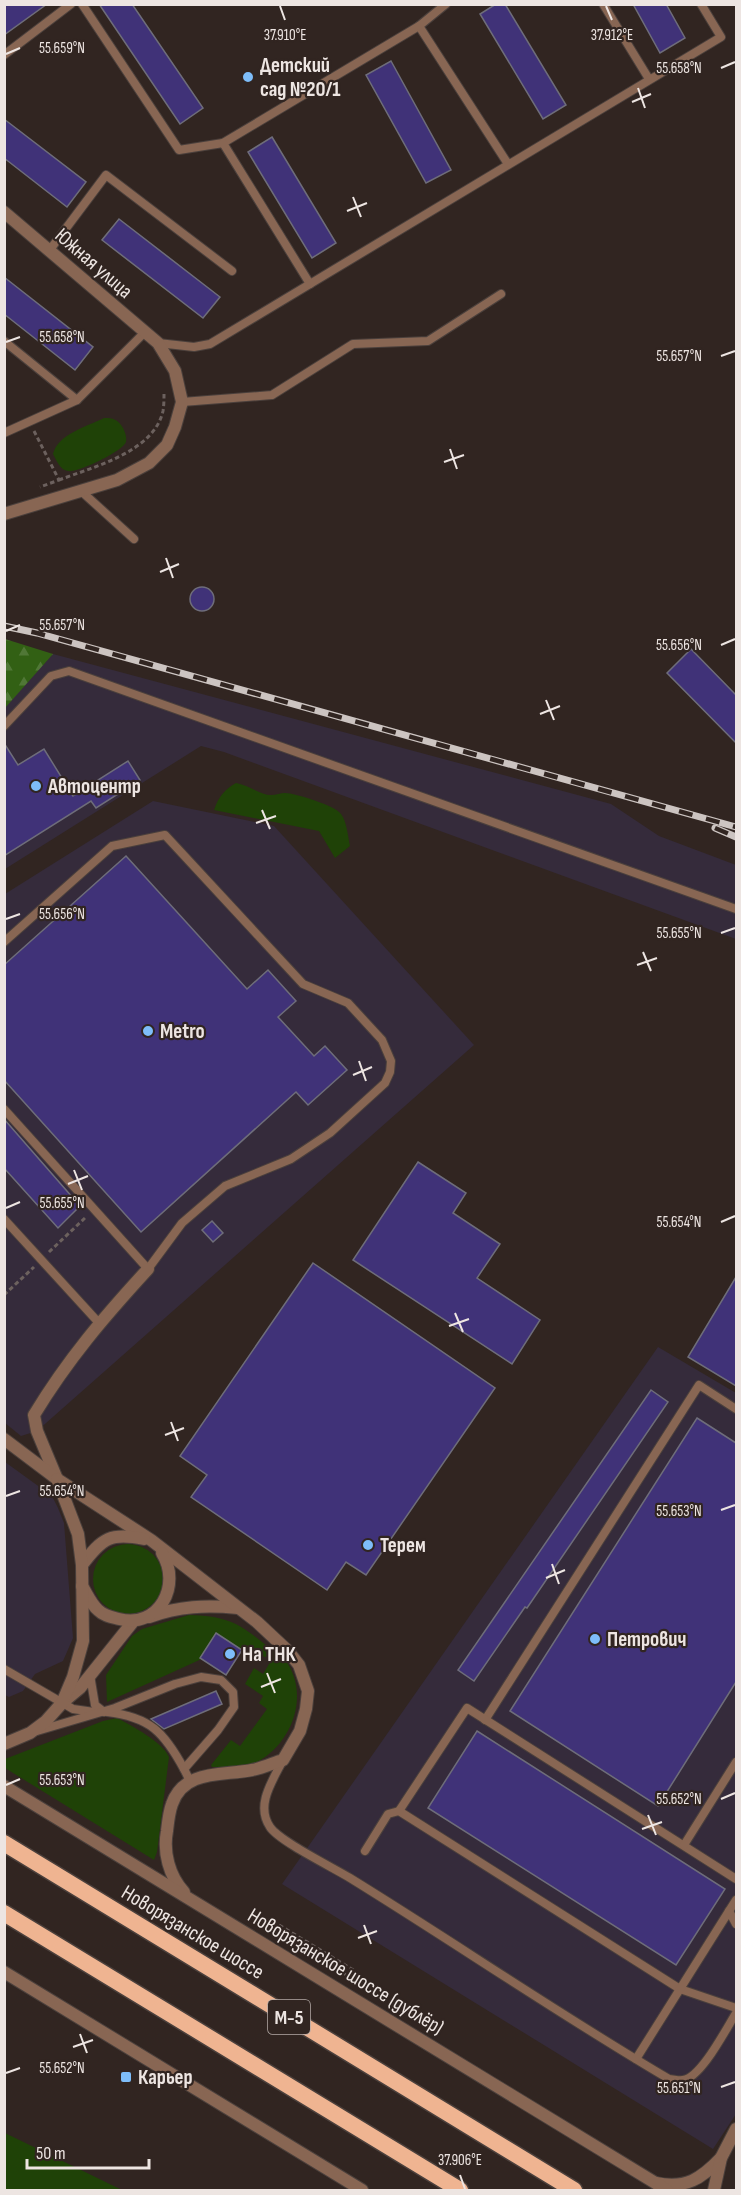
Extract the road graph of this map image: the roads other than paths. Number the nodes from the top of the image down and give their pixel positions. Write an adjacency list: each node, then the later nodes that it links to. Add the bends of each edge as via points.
1 (71, 4): 7 (lane)
2 (82, 4): 9 (lane, via 180,150)
3 (447, 4): 6 (lane)
4 (603, 4): 8 (lane)
5 (701, 4): 8 (lane, via 721,37)
6 (419, 26): 9 (lane); 10 (lane)
7 (4, 55)
8 (648, 79): 10 (lane)
9 (223, 143): 14 (lane)
10 (508, 164): 14 (lane)
11 (4, 212): 12 (street, Южная улица)
12 (49, 250): 13 (lane, via 106,175); 16 (street, Южная улица)
13 (232, 272)
14 (310, 284): 18 (lane, via 210,344)
15 (501, 294): 20 (lane, via 428,340 353,344 272,395)
16 (145, 332): 18 (street, Южная улица); 19 (lane)
17 (4, 341): 19 (lane)
18 (158, 343): 20 (street, Южная улица, via 175,371)
19 (77, 400): 21 (lane)
20 (182, 402): 22 (street, via 167,445 149,463 117,480)
21 (4, 433)
22 (81, 491): 23 (street); 24 (lane)
23 (4, 514)
24 (134, 539)
25 (4, 726): 26 (lane, via 51,676 69,671)
26 (736, 909)
27 (4, 942): 30 (lane, via 112,846 165,835 303,984 348,1003 387,1050 391,1060 385,1083 330,1133 291,1159 225,1186 182,1223)
28 (4, 1109): 30 (lane)
29 (4, 1218): 31 (lane)
30 (148, 1269): 31 (street)
31 (99, 1323): 34 (street, via 34,1415)
32 (736, 1408): 45 (lane, via 699,1385)
33 (4, 1439): 34 (street)
34 (57, 1479): 35 (street); 36 (street, via 78,1534)
35 (154, 1543): 36 (street, via 121,1535 111,1538 95,1547); 38 (street); 39 (street, via 168,1563 169,1588)
36 (82, 1565): 37 (street)
37 (81, 1585): 40 (street, via 104,1615); 43 (street, via 83,1641)
38 (238, 1608): 39 (street, via 186,1606); 48 (street, via 288,1651 299,1665 308,1691 300,1731)
39 (149, 1617): 40 (street)
40 (132, 1623): 42 (street)
41 (4, 1669): 43 (lane)
42 (90, 1675): 43 (street); 44 (lane, via 95,1705)
43 (62, 1702): 44 (lane, via 85,1712); 46 (street)
44 (104, 1712): 46 (lane); 50 (lane, via 132,1715 152,1726 170,1744); 50 (lane, via 175,1684 201,1677 221,1680 233,1692 234,1707)
45 (486, 1720): 53 (lane, via 467,1708); 55 (lane)
46 (30, 1733): 47 (street)
47 (4, 1744)
48 (283, 1760): 51 (street, via 254,1770); 67 (lane, via 266,1793 264,1809 269,1827 281,1838)
49 (736, 1762): 55 (lane)
50 (184, 1769): 51 (lane)
51 (189, 1781): 58 (street, via 172,1804 165,1840 170,1870 177,1885)
52 (4, 1786): 58 (street, Новорязанское шоссе (дублёр))
53 (399, 1811): 56 (lane, via 388,1814); 64 (lane)
54 (4, 1843): 73 (highway, Новорязанское шоссе / М-5)
55 (684, 1845): 57 (lane)
56 (365, 1851)
57 (736, 1879)
58 (191, 1899): 70 (street, Новорязанское шоссе (дублёр))
59 (736, 1900): 60 (lane)
60 (729, 1911): 62 (lane); 64 (lane)
61 (4, 1913): 72 (highway)
62 (736, 1924)
63 (4, 1972): 71 (street)
64 (680, 1989): 65 (lane); 67 (lane)
65 (736, 2008)
66 (736, 2013): 67 (lane, via 693,2076 669,2079)
67 (636, 2059)
68 (736, 2129): 69 (street)
69 (721, 2158): 70 (street, via 707,2173 683,2185); 75 (street)
70 (655, 2183): 74 (street, Новорязанское шоссе (дублёр))
71 (362, 2190)
72 (460, 2190)
73 (574, 2190)
74 (667, 2190)
75 (714, 2190)

